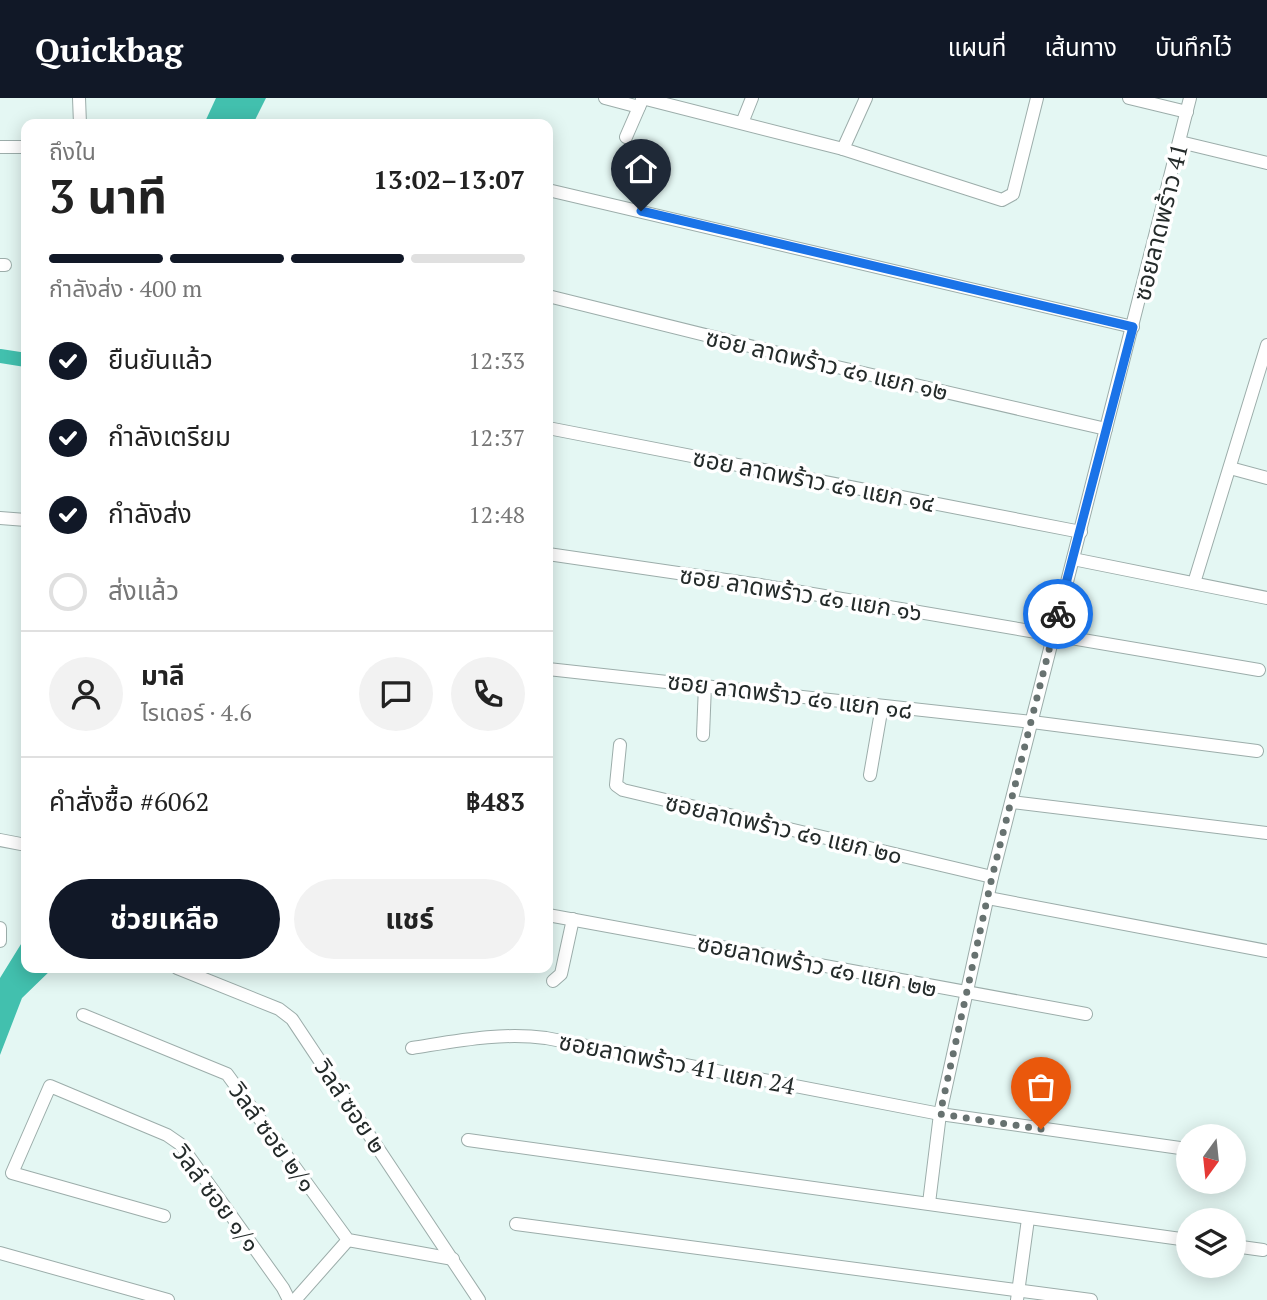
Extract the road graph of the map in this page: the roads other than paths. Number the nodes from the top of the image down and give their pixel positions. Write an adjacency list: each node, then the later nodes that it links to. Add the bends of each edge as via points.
1 (79, 98): 10 (street)
2 (605, 98): 8 (street)
3 (752, 98): 11 (street)
4 (866, 98): 16 (street)
5 (1037, 98): 16 (street, via 1013,194 1007,199)
6 (1129, 98): 9 (street)
7 (1190, 98): 9 (street, ซอยลาดพร้าว 41)
8 (641, 101): 11 (street); 12 (street)
9 (1187, 112): 13 (street, ซอยลาดพร้าว 41)
10 (80, 119)
11 (742, 123): 16 (street)
12 (626, 137)
13 (1180, 142): 17 (street); 20 (street, ซอยลาดพร้าว 41)
14 (0, 147): 15 (street)
15 (21, 148)
16 (843, 149)
17 (1267, 163)
18 (553, 191): 20 (street)
19 (553, 297): 23 (street, ซอย ลาดพร้าว ๔๑ แยก ๑๒)
20 (1133, 327): 23 (street, ซอยลาดพร้าว 41)
21 (1267, 345): 24 (street)
22 (553, 429): 28 (street, ซอย ลาดพร้าว ๔๑ แยก ๑๔)
23 (1106, 429): 28 (street, ซอยลาดพร้าว 41)
24 (1230, 468): 25 (street); 31 (street)
25 (1267, 478)
26 (0, 518): 27 (street)
27 (21, 520)
28 (1081, 532): 30 (street, ซอยลาดพร้าว 41)
29 (553, 555): 33 (street, ซอย ลาดพร้าว ๔๑ แยก ๑๖)
30 (1073, 559): 31 (street); 33 (street, ซอยลาดพร้าว 41)
31 (1194, 583): 32 (street)
32 (1267, 598)
33 (1053, 635): 35 (street, ซอย ลาดพร้าว ๔๑ แยก ๑๖); 38 (street, ซอยลาดพร้าว 41)
34 (553, 670): 36 (street, ซอย ลาดพร้าว ๔๑ แยก ๑๘)
35 (1259, 670)
36 (705, 685): 37 (street, ซอย ลาดพร้าว ๔๑ แยก ๑๘); 39 (street)
37 (882, 706): 38 (street, ซอย ลาดพร้าว ๔๑ แยก ๑๘); 42 (street)
38 (1032, 722): 41 (street, ซอย ลาดพร้าว ๔๑ แยก ๑๘); 43 (street, ซอยลาดพร้าว 41)
39 (703, 735)
40 (620, 744): 47 (street, ซอยลาดพร้าว ๔๑ แยก ๒๐, via 616,785 624,790)
41 (1257, 751)
42 (870, 775)
43 (1012, 802): 44 (street); 47 (street, ซอยลาดพร้าว 41)
44 (1267, 833)
45 (0, 841): 46 (street)
46 (21, 844)
47 (992, 877): 48 (street, ซอยลาดพร้าว 41)
48 (988, 898): 53 (street); 56 (street, ซอยลาดพร้าว 41)
49 (553, 916): 50 (street, ซอยลาดพร้าว ๔๑ แยก ๒๒)
50 (573, 919): 55 (street, via 561,974); 56 (street, ซอยลาดพร้าว ๔๑ แยก ๒๒)
51 (0, 928): 52 (street)
52 (0, 942)
53 (1267, 951)
54 (189, 973): 72 (street, วิลล์ ซอย ๒, via 286,1013)
55 (553, 981)
56 (967, 994): 57 (street, ซอยลาดพร้าว ๔๑ แยก ๒๒); 60 (street, ซอยลาดพร้าว 41)
57 (1086, 1014)
58 (83, 1015): 68 (street, วิลล์ ซอย ๒/๑, via 227,1074)
59 (412, 1048): 60 (street, ซอยลาดพร้าว 41 แยก 24, via 519,1034)
60 (940, 1114): 62 (street, ซอยลาดพร้าว 41 แยก 24); 63 (street, ซอยลาดพร้าว 41)
61 (468, 1140): 63 (street)
62 (1176, 1147)
63 (929, 1203): 65 (street)
64 (164, 1216): 75 (street, วิลล์ ซอย ๑/๑, via 12,1172 50,1086 180,1144)
65 (1028, 1219): 67 (street); 73 (street)
66 (516, 1224): 73 (street)
67 (1176, 1238)
68 (348, 1240): 72 (street); 76 (street)
69 (1246, 1248): 70 (street)
70 (1264, 1250)
71 (0, 1253): 74 (street)
72 (453, 1259): 77 (street, วิลล์ ซอย ๒)
73 (1018, 1295): 78 (street)
74 (169, 1300)
75 (289, 1300)
76 (295, 1300)
77 (479, 1300)
78 (1091, 1300)

